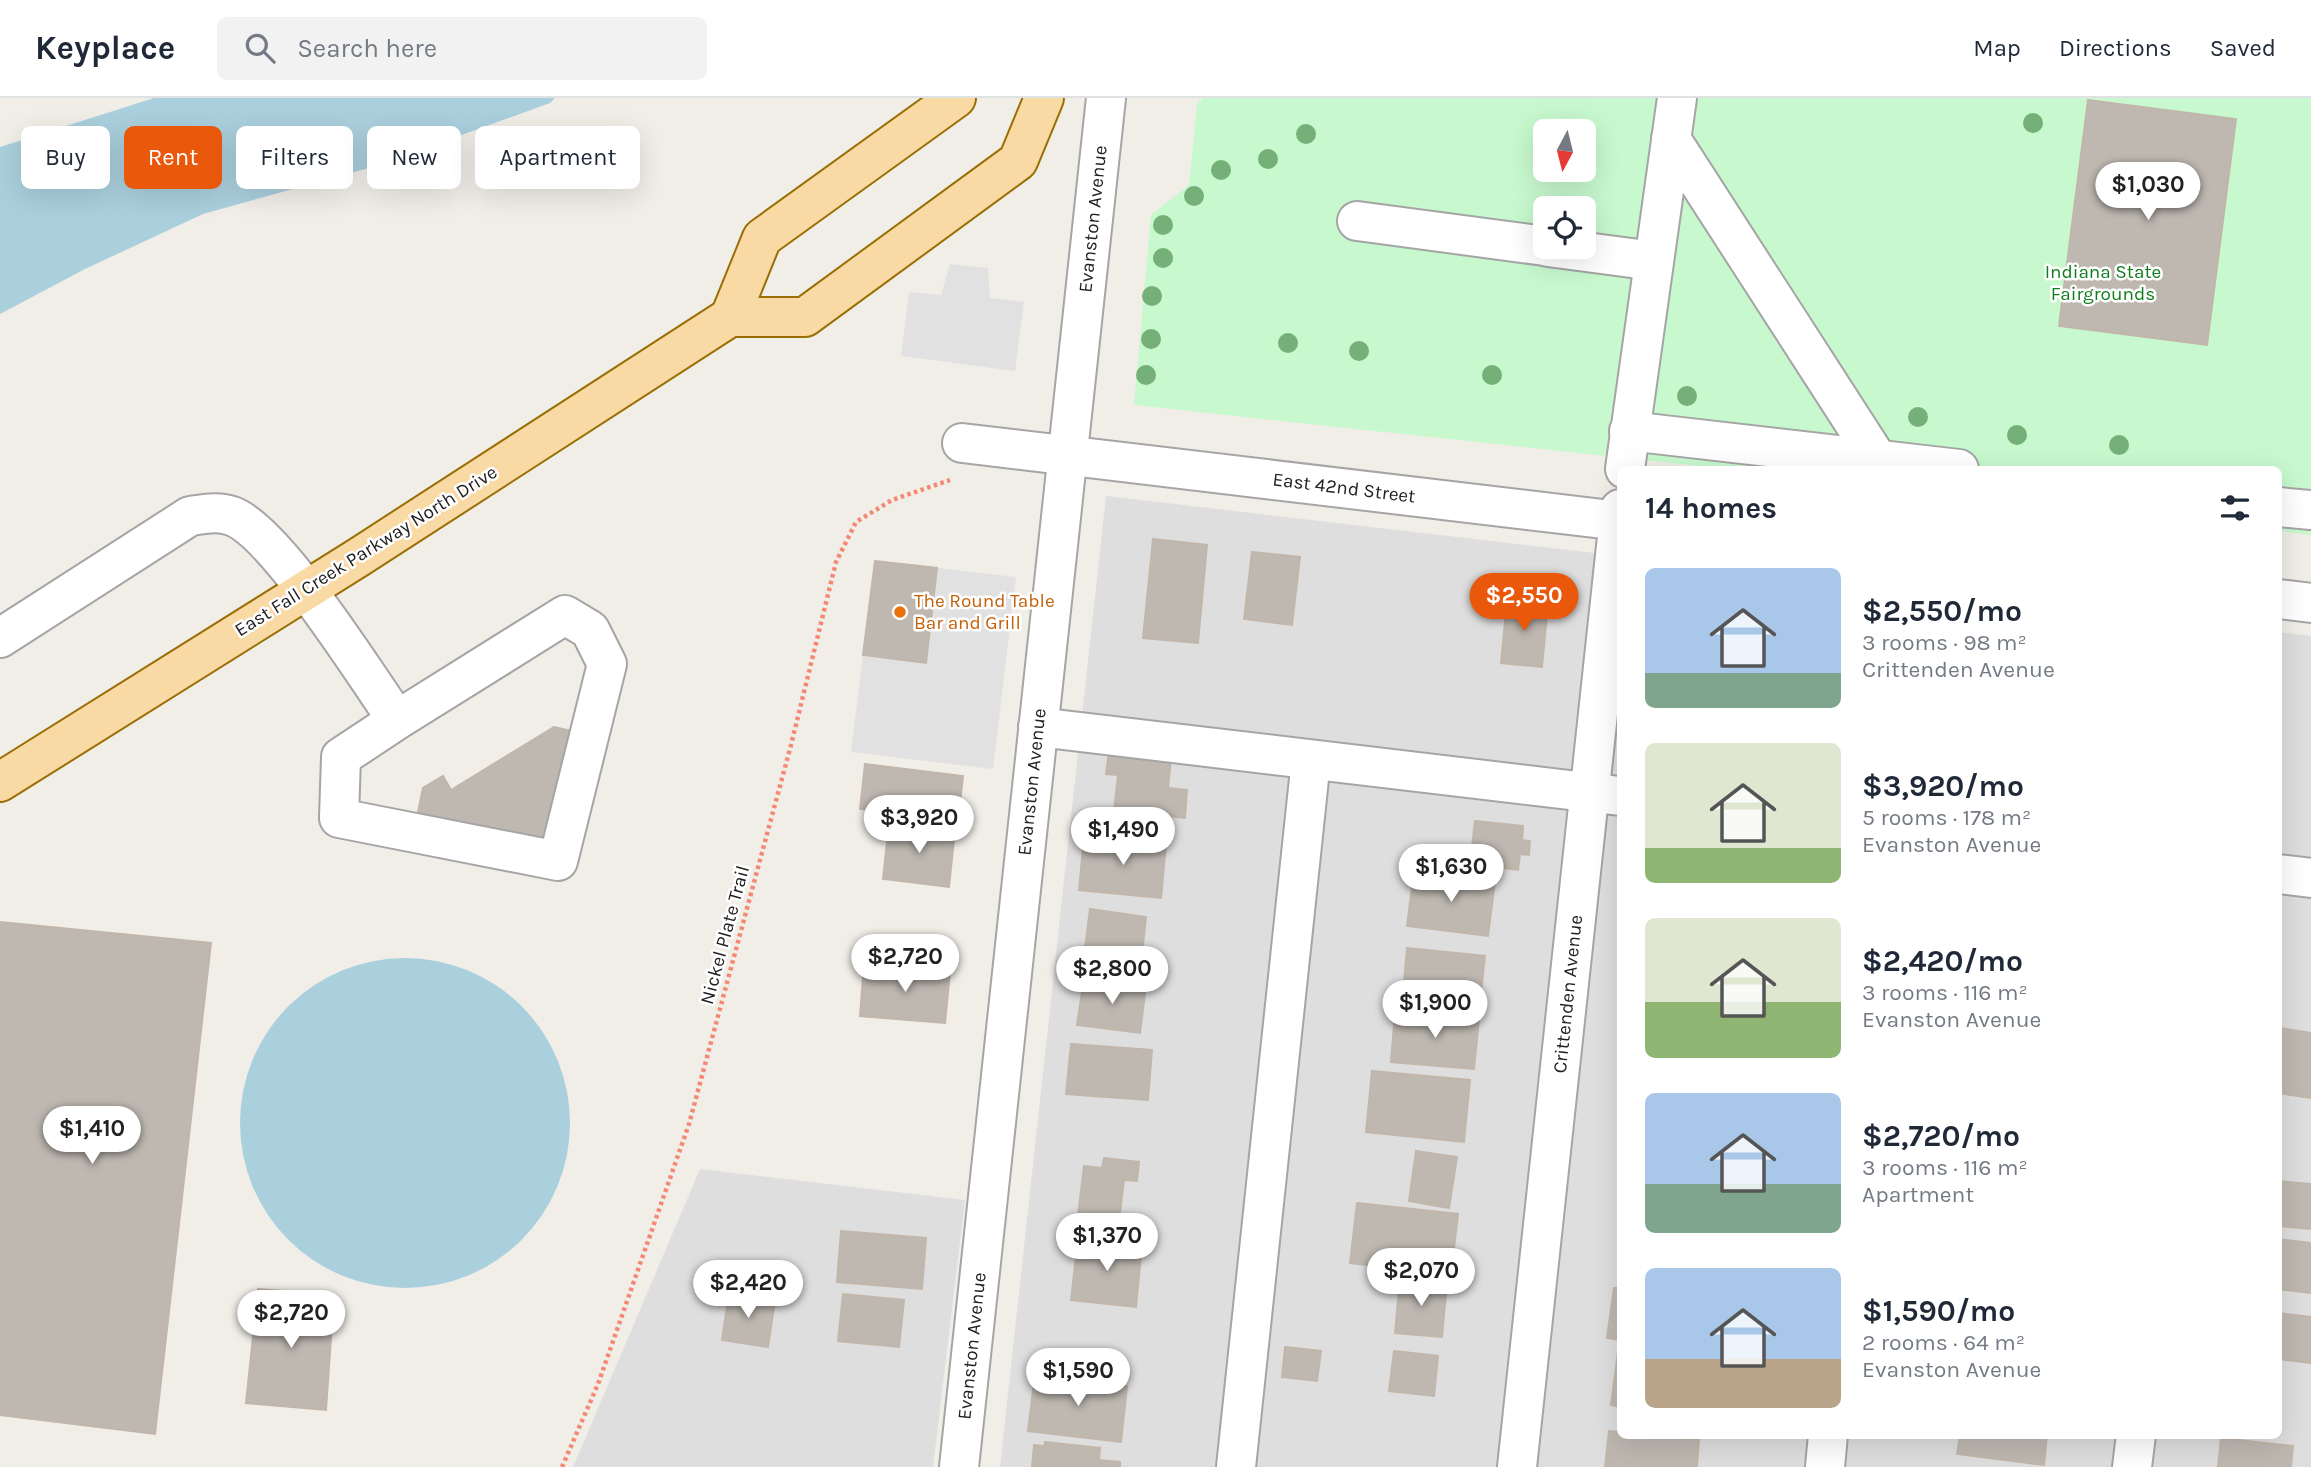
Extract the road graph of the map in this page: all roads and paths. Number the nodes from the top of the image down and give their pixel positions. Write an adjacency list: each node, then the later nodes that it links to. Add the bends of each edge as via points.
1 (956, 98): 10 (main road, via 762,238)
2 (1044, 98): 10 (main road, via 1018,161 805,317)
3 (1106, 98): 12 (street, Evanston Avenue)
4 (1677, 98): 5 (street)
5 (1671, 139): 9 (street); 13 (street)
6 (1357, 221): 7 (street)
7 (1533, 245)
8 (1596, 253): 9 (street)
9 (1654, 261): 11 (street)
10 (730, 317): 21 (main road, East Fall Creek Parkway North Drive)
11 (1629, 431): 13 (street); 15 (street)
12 (1067, 455): 14 (street, East 42nd Street); 19 (street, East 42nd Street); 26 (street, Evanston Avenue)
13 (1878, 460): 16 (street)
14 (959, 461): 34 (path, Nickel Plate Trail, via 856,522 836,562 689,1124 598,1384)
15 (1625, 466)
16 (1932, 466)
17 (2282, 507): 18 (street)
18 (2311, 510)
19 (1617, 517)
20 (1617, 573): 29 (street, Crittenden Avenue)
21 (306, 589): 24 (street, via 251,527 234,516 216,512 190,516); 25 (street); 28 (main road, East Fall Creek Parkway North Drive)
22 (2282, 599): 23 (street)
23 (2311, 603)
24 (0, 638)
25 (397, 720): 25 (street, via 565,615 590,631 607,664 558,861 339,818 341,757)
26 (1038, 727): 27 (street); 35 (street, Evanston Avenue)
27 (1311, 760): 29 (street); 36 (street)
28 (0, 782)
29 (1605, 795): 37 (street, Crittenden Avenue)
30 (2282, 874): 31 (street)
31 (2311, 877)
32 (1828, 1439): 38 (street)
33 (2136, 1439): 39 (street)
34 (562, 1467)
35 (959, 1467)
36 (1236, 1467)
37 (1517, 1467)
38 (1825, 1467)
39 (2132, 1467)

